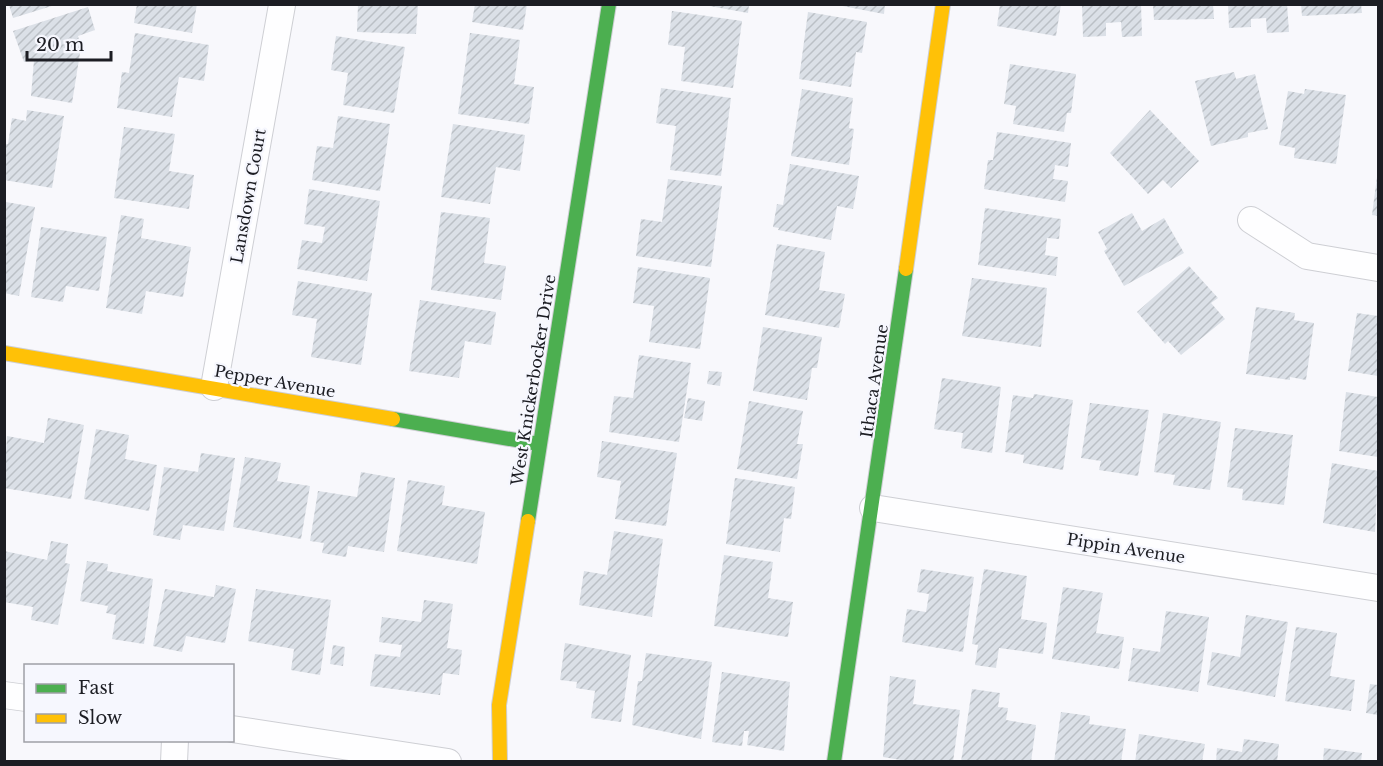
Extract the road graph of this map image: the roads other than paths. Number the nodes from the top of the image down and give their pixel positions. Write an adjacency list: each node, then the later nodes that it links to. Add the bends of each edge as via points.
1 (609, 4): 8 (street, West Knickerbocker Drive)
2 (943, 4): 9 (street, Ithaca Avenue)
3 (282, 5): 7 (street, Lansdown Court)
4 (1251, 220): 5 (street, via 1307,256)
5 (1378, 268)
6 (4, 353): 7 (street, Pepper Avenue)
7 (214, 387): 8 (street, Pepper Avenue)
8 (539, 444): 17 (street, West Knickerbocker Drive, via 499,705)
9 (873, 508): 10 (street, Pippin Avenue); 18 (street, Ithaca Avenue)
10 (1378, 588)
11 (4, 695): 12 (street)
12 (24, 698)
13 (234, 729): 16 (street)
14 (176, 742): 15 (street)
15 (174, 762)
16 (448, 762)
17 (500, 762)
18 (834, 762)

